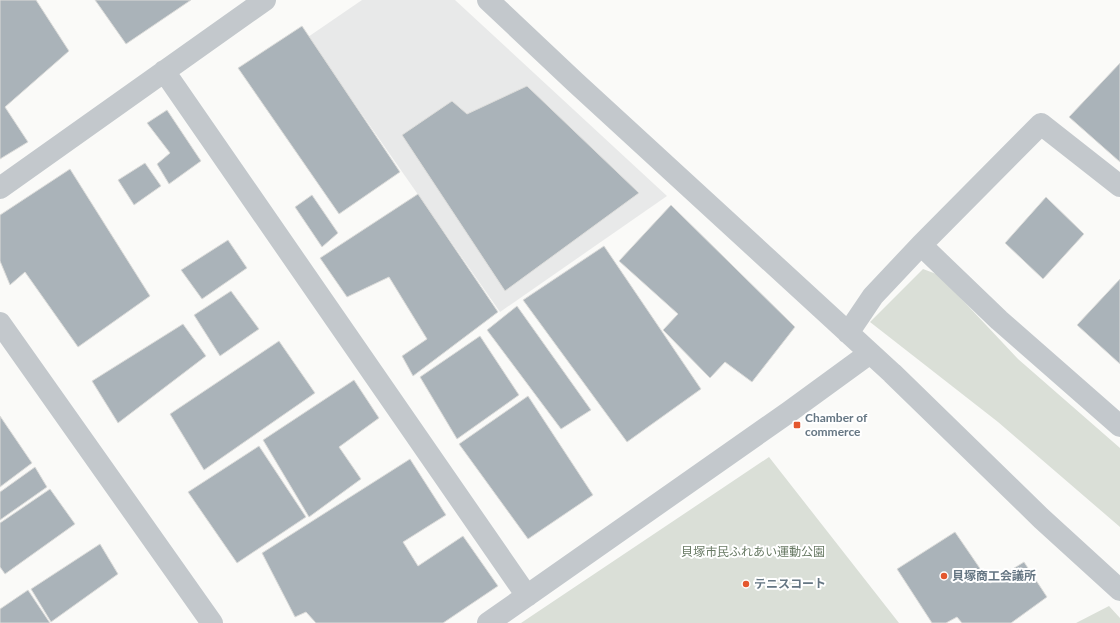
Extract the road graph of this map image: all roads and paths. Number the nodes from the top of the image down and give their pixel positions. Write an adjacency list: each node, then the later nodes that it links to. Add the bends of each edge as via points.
1 (264, 0): 3 (street)
2 (488, 0): 8 (street)
3 (164, 71): 5 (street); 12 (street)
4 (1120, 186): 6 (street, via 1042,124)
5 (0, 188)
6 (921, 245): 8 (street, via 873,296); 10 (street, via 999,320)
7 (0, 323): 13 (street)
8 (848, 333): 9 (street)
9 (870, 353): 11 (street, via 1042,519); 12 (street)
10 (1120, 426)
11 (1120, 590)
12 (527, 596): 14 (street)
13 (212, 623)
14 (488, 623)

